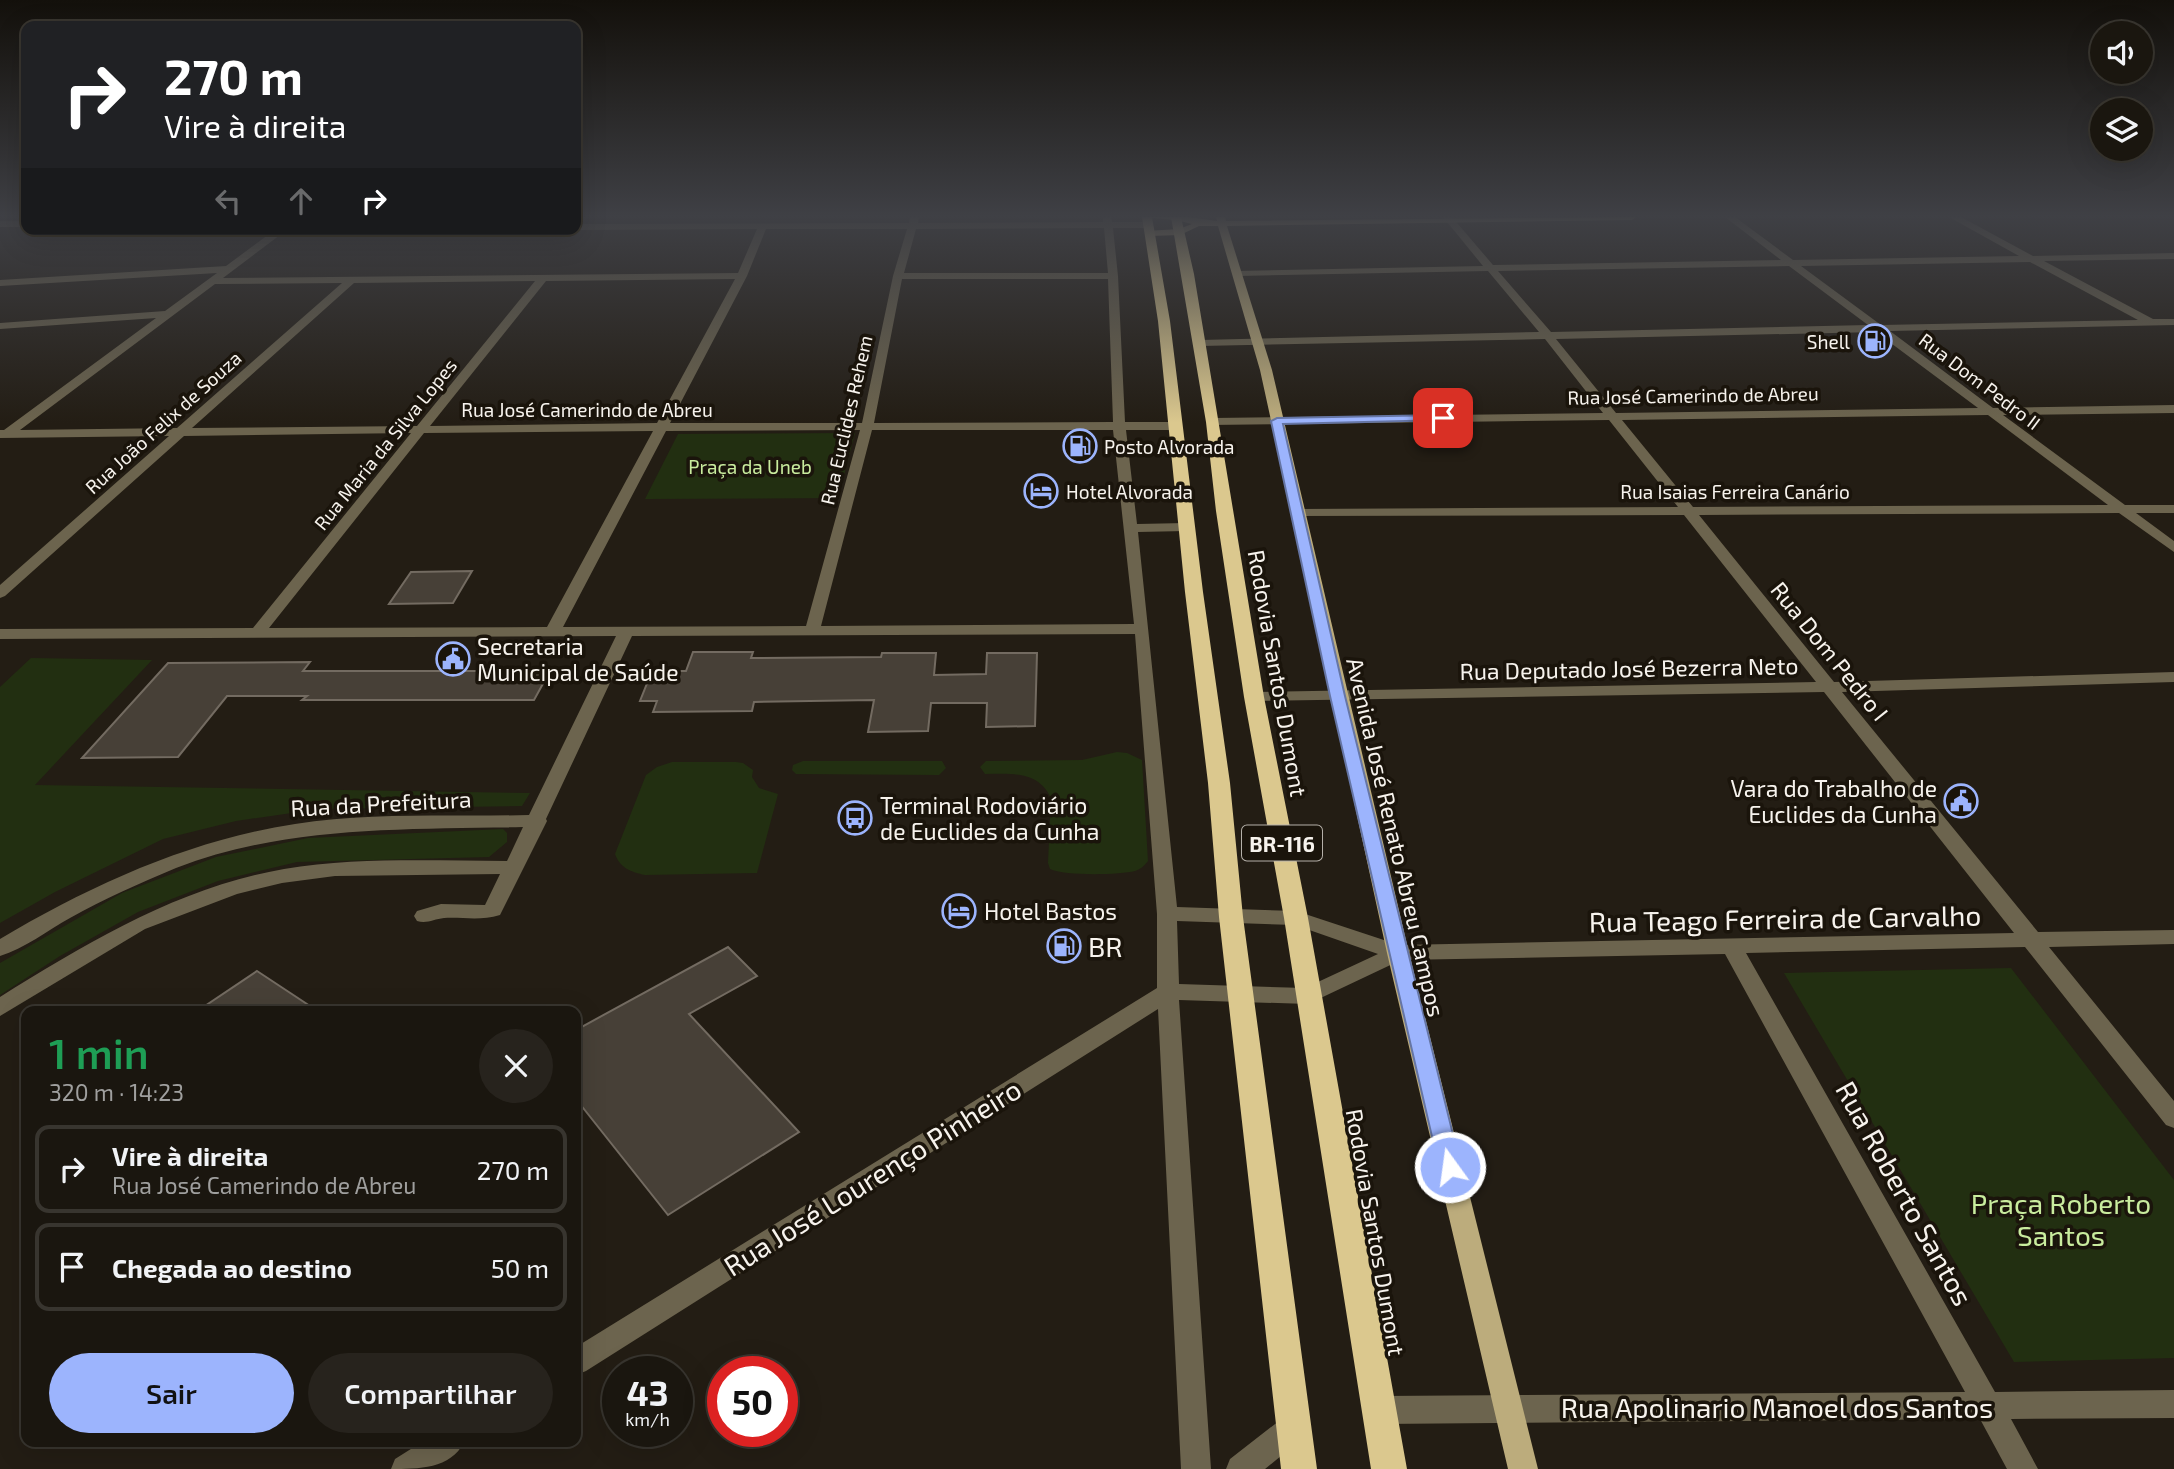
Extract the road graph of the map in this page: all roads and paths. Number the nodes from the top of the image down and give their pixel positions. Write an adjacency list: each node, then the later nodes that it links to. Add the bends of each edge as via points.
1 (207, 286): 13 (street)
2 (345, 286): 32 (street, Rua João Felix de Souza)
3 (537, 286): 31 (street, Rua Maria da Silva Lopes)
4 (737, 286): 29 (street)
5 (896, 286): 30 (street, Rua Euclides Rehem)
6 (1113, 286): 27 (street)
7 (1158, 286): 28 (highway, BR-116)
8 (1198, 286): 20 (highway, Rodovia Santos Dumont / BR-116)
9 (1242, 286): 21 (main road, Avenida José Renato Abreu Campos)
10 (1505, 286): 19 (street, Rua Dom Pedro I)
11 (1824, 286): 17 (street, Rua Dom Pedro II)
12 (2082, 286): 15 (street)
13 (171, 314): 16 (street); 33 (street)
14 (2174, 322): 15 (street)
15 (2153, 323): 17 (street); 18 (street)
16 (0, 326)
17 (1881, 328): 19 (street); 23 (street, Rua Dom Pedro II)
18 (2174, 334)
19 (1549, 337): 21 (street); 24 (street, Rua Dom Pedro I)
20 (1200, 342): 21 (street); 26 (highway, Rodovia Santos Dumont / BR-116)
21 (1258, 342): 25 (main road, Avenida José Renato Abreu Campos)
22 (2174, 408): 23 (street, Rua José Camerindo de Abreu)
23 (1990, 411): 24 (street, Rua José Camerindo de Abreu); 34 (street, Rua Dom Pedro II)
24 (1610, 415): 25 (street, Rua José Camerindo de Abreu); 36 (street, Rua Dom Pedro I)
25 (1277, 421): 26 (street, Rua José Camerindo de Abreu); 37 (main road, Avenida José Renato Abreu Campos)
26 (1213, 422): 51 (highway, Rodovia Santos Dumont / BR-116)
27 (1119, 426): 28 (street, Rua José Camerindo de Abreu); 30 (street, Rua José Camerindo de Abreu); 39 (street)
28 (1175, 426): 38 (highway, BR-116)
29 (661, 427): 30 (street, Rua José Camerindo de Abreu); 31 (street, Rua José Camerindo de Abreu); 46 (street)
30 (867, 427): 43 (street, Rua Euclides Rehem)
31 (423, 429): 32 (street, Rua José Camerindo de Abreu); 45 (street, Rua Maria da Silva Lopes)
32 (181, 432): 33 (street, Rua José Camerindo de Abreu); 41 (street, Rua João Felix de Souza)
33 (4, 434)
34 (2121, 509): 35 (street, Rua Isaias Ferreira Canário); 36 (street, Rua Isaias Ferreira Canário); 40 (street, Rua Dom Pedro II)
35 (2174, 509)
36 (1686, 510): 37 (street, Rua Isaias Ferreira Canário); 49 (street, Rua Dom Pedro I)
37 (1297, 513): 50 (main road, Avenida José Renato Abreu Campos)
38 (1186, 527): 39 (street); 56 (highway, BR-116)
39 (1131, 528): 42 (street)
40 (2174, 548)
41 (0, 593)
42 (1142, 629): 43 (street); 54 (street)
43 (812, 631): 44 (street)
44 (626, 632): 46 (street); 52 (street)
45 (257, 633): 46 (street); 47 (street)
46 (552, 633)
47 (0, 634)
48 (2174, 677): 49 (street, Rua Deputado José Bezerra Neto)
49 (1831, 687): 50 (street, Rua Deputado José Bezerra Neto); 59 (street, Rua Dom Pedro I)
50 (1337, 696): 51 (street, Rua Deputado José Bezerra Neto); 62 (main road, Avenida José Renato Abreu Campos)
51 (1254, 697): 57 (highway, Rodovia Santos Dumont / BR-116)
52 (538, 821): 53 (street); 61 (street, Rua da Prefeitura, via 334,826 283,832 138,876 78,903)
53 (514, 867): 55 (street, via 493,910 482,914 441,910); 66 (street, via 335,869 257,882 138,924)
54 (1167, 914): 56 (street); 63 (street)
55 (424, 916)
56 (1231, 916): 57 (street); 64 (highway, BR-116)
57 (1296, 918): 62 (street); 65 (highway, Rodovia Santos Dumont / BR-116)
58 (2174, 937): 59 (street, Rua Teago Ferreira de Carvalho)
59 (2032, 941): 60 (street, Rua Teago Ferreira de Carvalho); 67 (street, Rua Dom Pedro I)
60 (1732, 947): 62 (street, Rua Teago Ferreira de Carvalho); 70 (street, Rua Roberto Santos)
61 (0, 949)
62 (1398, 953): 65 (street); 71 (main road, Avenida José Renato Abreu Campos)
63 (1168, 992): 64 (street); 68 (street, Rua José Lourenço Pinheiro); 76 (street)
64 (1241, 993): 65 (street); 73 (highway, BR-116)
65 (1308, 996): 72 (highway, Rodovia Santos Dumont / BR-116)
66 (0, 1008)
67 (2174, 1118)
68 (581, 1359)
69 (2174, 1404): 70 (street, Rua Apolinario Manoel dos Santos)
70 (1989, 1407): 71 (street, Rua Apolinario Manoel dos Santos); 81 (street, Rua Roberto Santos)
71 (1509, 1408): 72 (street, Rua Apolinario Manoel dos Santos); 80 (main road, Avenida José Renato Abreu Campos)
72 (1380, 1410): 79 (highway, Rodovia Santos Dumont / BR-116)
73 (1294, 1427): 77 (street); 78 (highway, BR-116)
74 (441, 1447): 75 (street)
75 (405, 1469)
76 (1196, 1469)
77 (1241, 1469)
78 (1299, 1469)
79 (1389, 1469)
80 (1524, 1469)
81 (2023, 1469)

